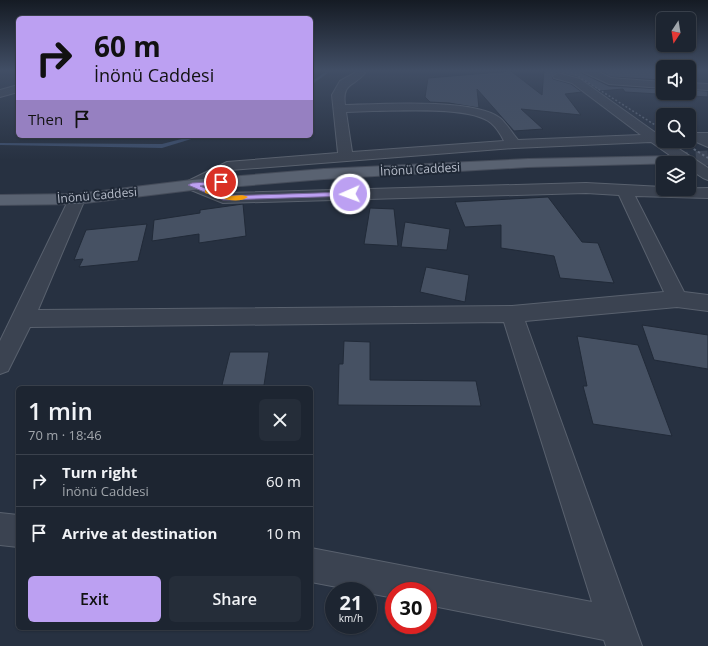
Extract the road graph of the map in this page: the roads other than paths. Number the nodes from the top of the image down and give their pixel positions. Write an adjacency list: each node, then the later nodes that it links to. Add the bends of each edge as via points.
1 (340, 100): 3 (street)
2 (602, 100): 5 (street)
3 (340, 109): 7 (street, via 412,108 479,112 495,120); 8 (street)
4 (708, 137): 6 (street, via 697,137)
5 (654, 138): 7 (street); 10 (street)
6 (708, 143)
7 (514, 144): 8 (street)
8 (344, 156): 11 (street, via 227,166)
9 (656, 160): 11 (main road, İnönü Caddesi, via 528,163 324,174)
10 (708, 175)
11 (192, 185): 12 (street, via 223,198 586,188); 14 (main road, İnönü Caddesi)
12 (625, 191): 13 (street); 16 (street)
13 (708, 193)
14 (78, 199): 15 (main road, İnönü Caddesi); 19 (street)
15 (0, 200)
16 (677, 299): 17 (street); 18 (street)
17 (708, 303)
18 (512, 314): 19 (street); 24 (street)
19 (23, 319): 20 (street)
20 (0, 364)
21 (0, 529): 22 (street)
22 (16, 531)
23 (313, 565): 24 (street)
24 (621, 636)

